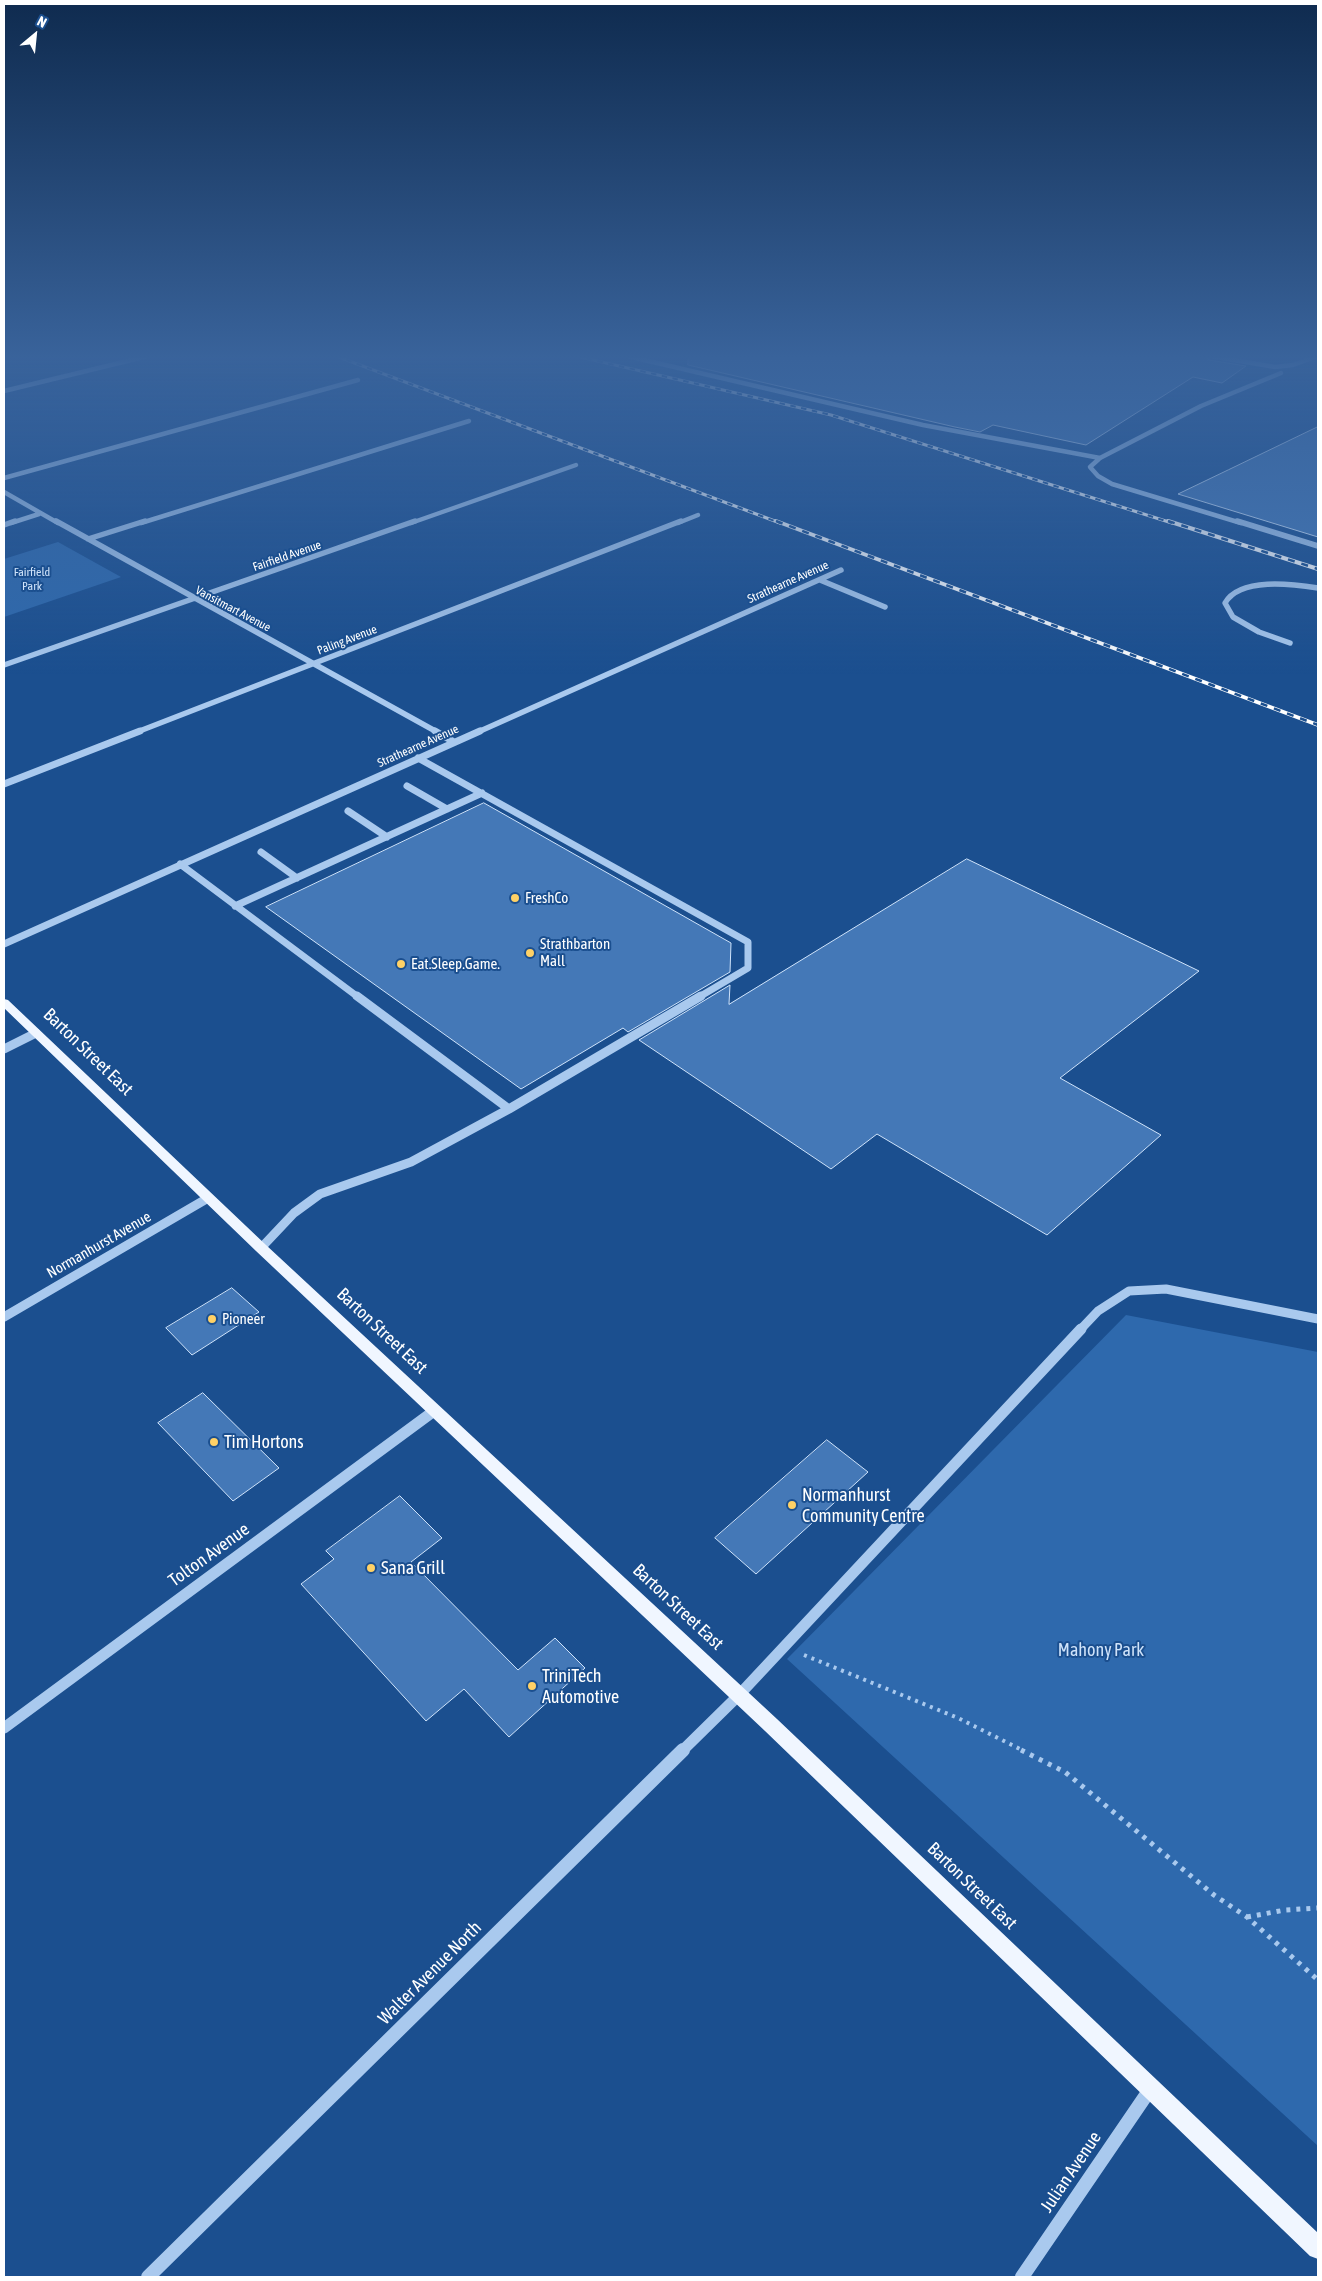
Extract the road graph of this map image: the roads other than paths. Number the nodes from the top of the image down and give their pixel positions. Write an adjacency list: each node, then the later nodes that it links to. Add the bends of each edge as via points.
1 (60, 462): 5 (street)
2 (335, 462): 10 (street)
3 (1095, 462): 11 (street, via 1090,467 1102,480)
4 (576, 466): 15 (street, Fairfield Avenue)
5 (4, 478)
6 (4, 492): 7 (street, Vansitmart Avenue)
7 (39, 514): 9 (street); 10 (street, Vansitmart Avenue)
8 (698, 515): 18 (street, Paling Avenue)
9 (4, 524)
10 (88, 539): 15 (street, Vansitmart Avenue)
11 (1318, 546)
12 (841, 570): 13 (street, Strathearne Avenue)
13 (820, 580): 16 (street); 20 (street, Strathearne Avenue)
14 (1318, 588): 17 (street, via 1278,584 1253,586 1232,593 1225,602 1233,617 1259,632)
15 (193, 600): 18 (street, Vansitmart Avenue); 19 (street, Fairfield Avenue)
16 (885, 606)
17 (1290, 643)
18 (315, 664): 20 (street, Vansitmart Avenue); 22 (street, Paling Avenue)
19 (4, 665)
20 (454, 742): 21 (street, Strathearne Avenue)
21 (418, 758): 24 (street); 29 (street, Strathearne Avenue)
22 (4, 784)
23 (407, 786): 25 (street)
24 (482, 793): 25 (street); 36 (street, via 748,942 748,968)
25 (447, 809): 27 (street)
26 (348, 812): 27 (street)
27 (387, 837): 30 (street)
28 (261, 852): 30 (street)
29 (180, 864): 31 (street); 32 (street, Strathearne Avenue)
30 (297, 878): 31 (street)
31 (236, 906): 36 (street)
32 (4, 944)
33 (4, 1002): 34 (main road, Barton Street East)
34 (36, 1033): 35 (street); 37 (main road, Barton Street East)
35 (4, 1049)
36 (509, 1109): 38 (street, via 411,1162 320,1194 294,1213)
37 (208, 1198): 38 (main road, Barton Street East); 39 (street, Normanhurst Avenue)
38 (261, 1248): 41 (main road, Barton Street East)
39 (4, 1317)
40 (1318, 1319): 42 (street, Walter Avenue North, via 1166,1289 1129,1291 1098,1311)
41 (434, 1411): 42 (main road, Barton Street East); 43 (street, Tolton Avenue)
42 (739, 1695): 44 (main road, Barton Street East); 46 (street, Walter Avenue North)
43 (4, 1728)
44 (1151, 2088): 45 (main road, Barton Street East); 47 (street, Julian Avenue)
45 (1318, 2248)
46 (148, 2277)
47 (1022, 2277)

